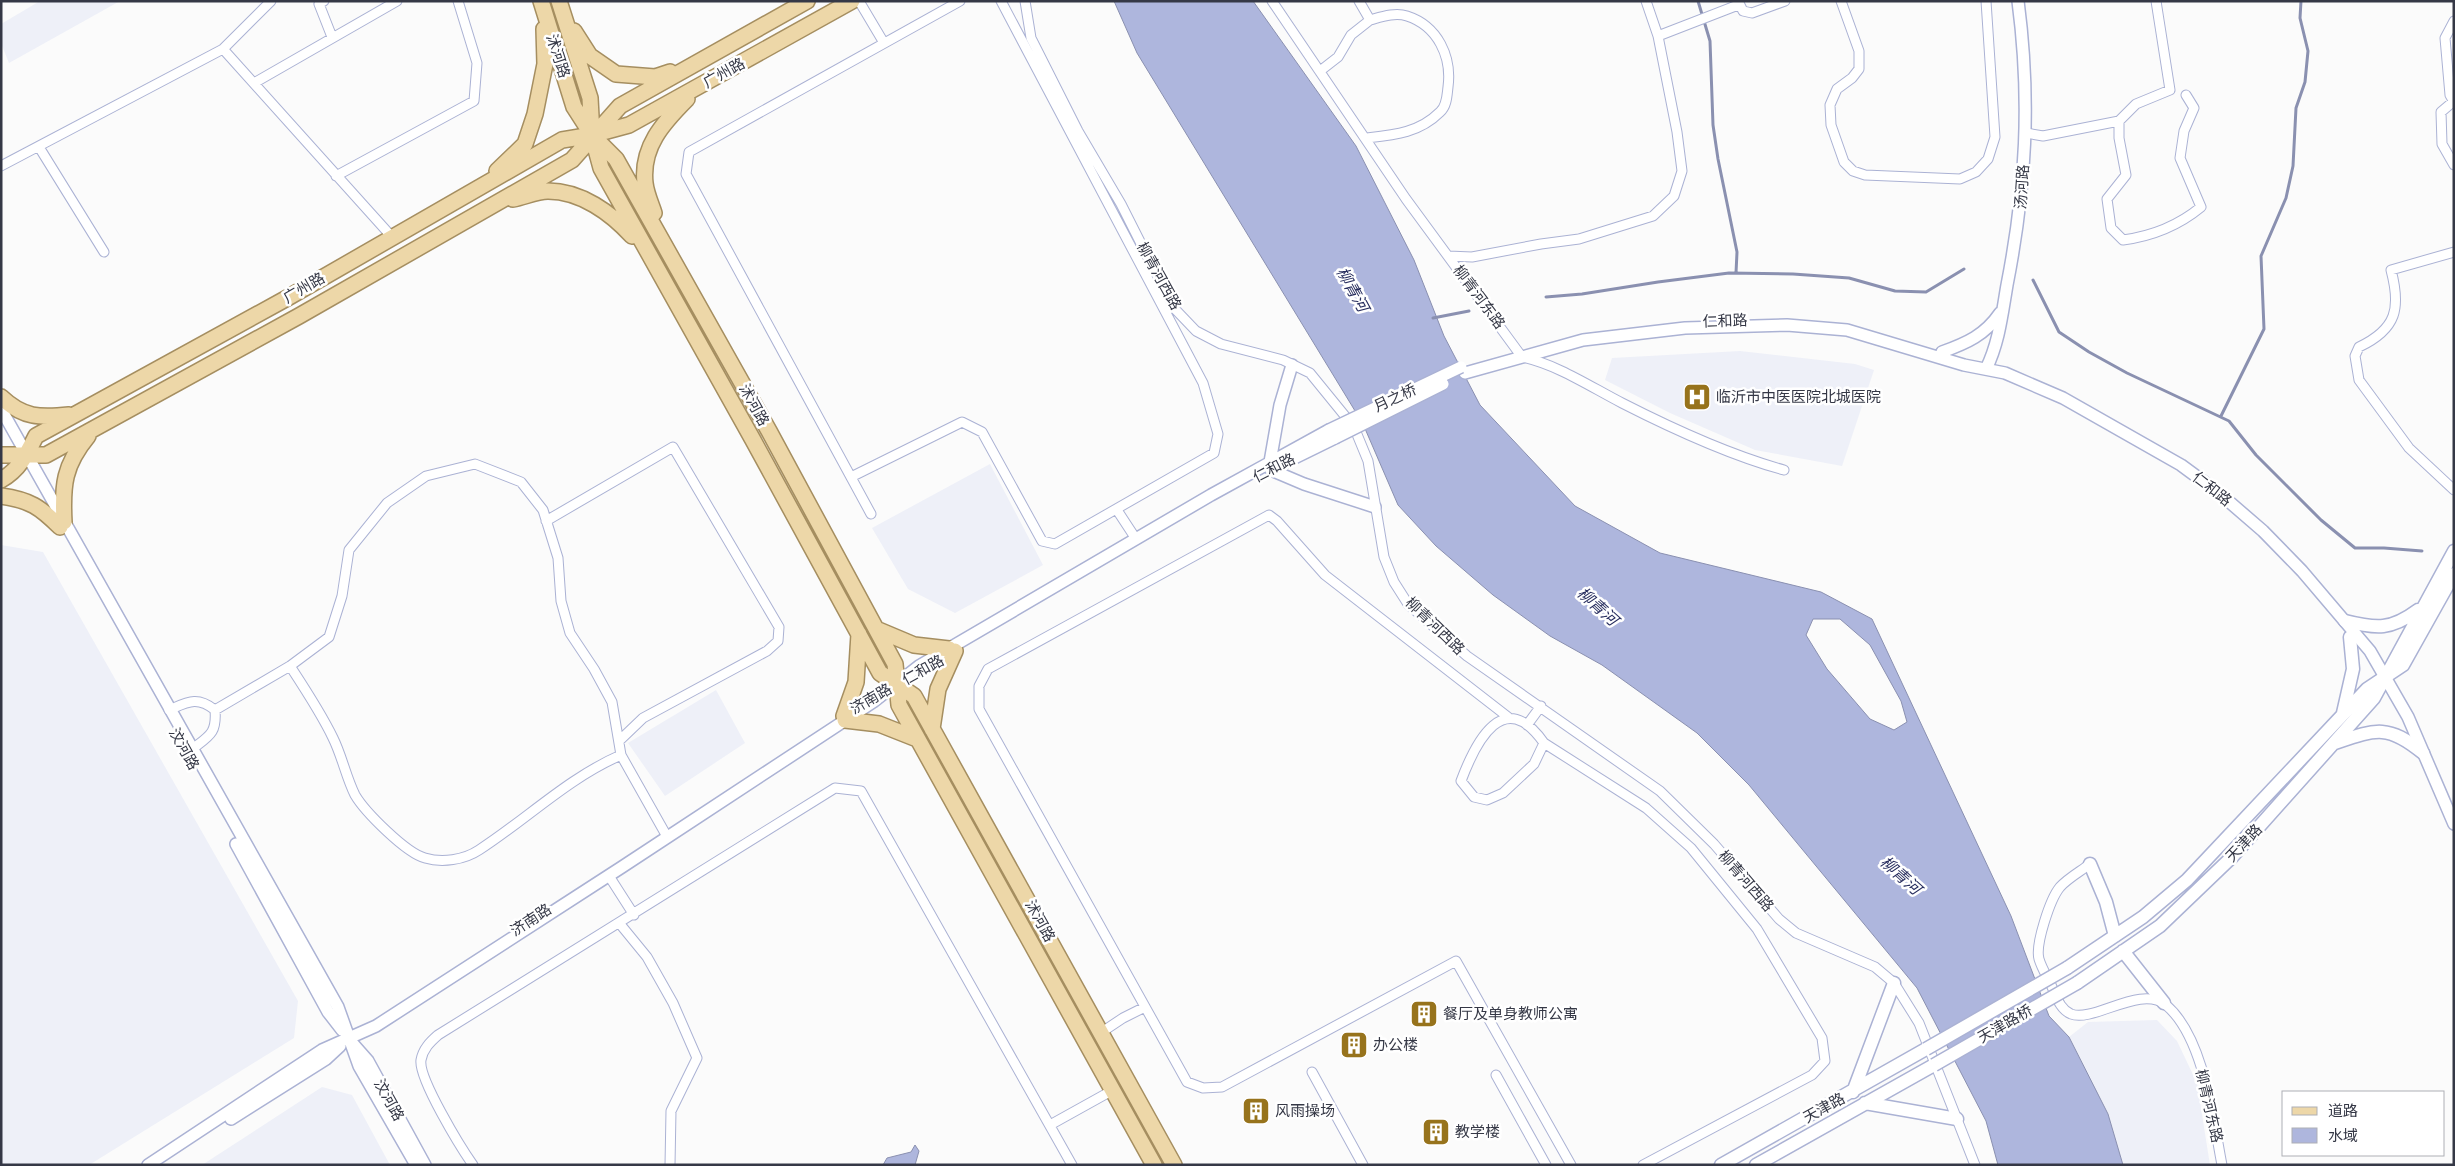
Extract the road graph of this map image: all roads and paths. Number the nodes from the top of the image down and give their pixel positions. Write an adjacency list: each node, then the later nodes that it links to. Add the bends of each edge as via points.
1 (270, 1): 27 (street)
2 (324, 1): 25 (street, via 319,4)
3 (397, 1): 25 (street)
4 (458, 1): 41 (street, via 477,63 474,101)
5 (807, 1): 28 (main road, 广州路)
6 (852, 1): 31 (main road, 广州路)
7 (859, 1): 26 (street)
8 (960, 1): 26 (street)
9 (1001, 1): 70 (street, via 1203,383 1218,434 1214,454)
10 (1025, 1): 53 (street, 柳青河西路, via 1031,38 1173,307 1196,331 1222,344)
11 (1272, 1): 29 (street, 柳青河东路)
12 (1359, 1): 22 (street)
13 (1646, 1): 24 (street)
14 (1785, 1): 19 (street, via 1752,13 1744,11)
15 (1842, 1): 16 (street, via 1859,51 1859,69 1837,89 1830,104 1831,126 1844,162 1853,171 1865,175 1960,179 1976,172 1988,159 1995,137)
16 (1986, 1)
17 (2018, 1): 35 (street, 汤河路)
18 (2156, 1): 34 (street, via 2170,90 2136,104)
19 (1738, 3): 24 (street)
20 (542, 5): 36 (main road, 沭河路, via 574,107); 42 (main road, via 545,64 525,144)
21 (561, 6): 28 (main road, via 590,56 616,74 655,77); 36 (main road, 沭河路, via 590,98)
22 (1370, 20): 29 (street, via 1351,35 1338,57); 37 (street, via 1407,16 1426,28 1439,41 1447,56 1449,77 1447,100 1442,111 1411,132)
23 (2454, 21): 33 (street, via 2446,38 2450,95)
24 (1658, 36): 49 (street, via 1682,171 1674,196 1653,216 1579,239 1472,257)
25 (332, 37): 30 (street)
26 (884, 43): 65 (street, via 689,152 686,174)
27 (223, 49): 30 (street); 38 (street)
28 (696, 64): 36 (main road, 广州路, via 620,106)
29 (1320, 71): 37 (street, 柳青河东路)
30 (254, 84): 41 (street)
31 (699, 86): 36 (main road, 广州路, via 629,125); 45 (main road, via 663,123 647,150 645,183)
32 (2186, 95): 34 (street, via 2194,108 2184,131 2180,158 2201,207 2186,219 2147,237 2124,240 2111,228 2107,198 2126,175)
33 (2454, 101): 39 (street, via 2441,112 2442,144)
34 (2119, 121): 35 (street, via 2042,136)
35 (2026, 133): 50 (street, 汤河路, via 2019,227)
36 (592, 135): 42 (main road, 广州路, via 562,140); 43 (main road, 广州路, via 572,160); 45 (main road, 沭河路, via 616,158); 48 (main road, 沭河路, via 601,168)
37 (1366, 138): 49 (street, 柳青河东路)
38 (39, 147): 40 (street); 46 (street)
39 (2454, 165)
40 (1, 166)
41 (336, 176): 44 (street)
42 (481, 186): 44 (main road, 广州路)
43 (495, 204): 48 (main road, via 547,191 577,196 614,217); 59 (main road, 广州路)
44 (392, 238): 58 (main road, 广州路)
45 (664, 243): 79 (main road, 沭河路)
46 (104, 252)
47 (2454, 252): 67 (street, via 2391,270 2397,293 2396,311 2388,325 2374,340 2359,347 2354,356 2360,380 2408,448)
48 (650, 256): 80 (main road, 沭河路)
49 (1448, 256): 52 (street, 柳青河东路)
50 (2003, 309): 51 (street, via 1990,327 1969,342); 54 (street, 汤河路, via 1995,350)
51 (1942, 352): 52 (street, 仁和路, via 1848,325 1787,319 1684,322 1640,327 1582,335); 54 (street, 仁和路)
52 (1521, 354): 54 (street, 仁和路, via 1640,332 1787,325 1847,330); 55 (street, 仁和路); 64 (street, via 1546,362 1632,408 1748,460)
53 (1292, 364): 63 (street, via 1280,405); 69 (street, 柳青河西路, via 1310,373 1354,427 1368,461)
54 (1986, 369): 78 (street, 仁和路, via 2018,377 2063,398 2181,465 2263,531); 81 (street, 仁和路, via 2060,402 2191,479 2259,535 2298,574)
55 (1463, 370): 60 (street, 月之桥, bridge)
56 (1, 397): 58 (main road, via 29,416)
57 (1, 410): 62 (street, 汶河路)
58 (75, 414): 62 (main road, 广州路, via 36,436)
59 (94, 429): 62 (main road, 广州路, via 46,455); 73 (main road, via 74,453 65,475)
60 (1332, 434): 63 (street, 仁和路)
61 (1, 456): 62 (main road, 广州路)
62 (26, 456): 66 (main road, 广州路, via 13,473); 73 (street, 汶河路)
63 (1270, 466): 69 (street, via 1304,484); 74 (street, 仁和路); 82 (street, 仁和路)
64 (1784, 470)
65 (851, 477): 70 (street, via 962,422 982,432 1042,541 1055,544); 71 (street)
66 (1, 480)
67 (2454, 490)
68 (1, 496): 73 (main road, via 21,499 42,509)
69 (1375, 507): 86 (street, 柳青河西路, via 1384,557 1408,604 1467,656)
70 (1117, 510): 74 (street)
71 (871, 514)
72 (546, 521): 83 (street, via 543,510 521,482 475,464 426,476 386,503 349,550 342,596 329,637); 95 (street, via 558,558 561,601 570,633 612,702); 95 (street, via 673,447 779,627 778,641 768,651 643,718)
73 (62, 525): 87 (street, 汶河路); 116 (street, 汶河路, via 328,1012)
74 (1136, 538): 82 (street, 仁和路)
75 (2454, 551): 77 (main road, 天津路)
76 (2454, 574): 84 (main road, 天津路, via 2403,665)
77 (2422, 608): 78 (main road, via 2399,624 2378,627); 84 (main road, 天津路)
78 (2345, 621): 84 (street, 仁和路, via 2370,651)
79 (876, 629): 82 (main road, via 914,645); 85 (main road, 沭河路, via 895,664)
80 (859, 634): 85 (main road, 沭河路, via 880,673); 90 (main road, via 856,682)
81 (2350, 637): 84 (street, 仁和路); 89 (main road, via 2353,669)
82 (952, 650): 85 (street, 仁和路, via 919,666); 93 (main road, via 938,689)
83 (290, 666): 88 (street); 100 (street, via 334,738 355,795 373,818 423,858 446,861 477,852 574,780)
84 (2384, 677): 89 (main road, 天津路, via 2367,689); 97 (main road, 天津路, via 2374,698); 99 (street, 仁和路, via 2408,717); 101 (street, 仁和路, via 2413,715)
85 (897, 684): 90 (street, 济南路); 93 (main road, 沭河路, via 914,696); 94 (main road, 沭河路, via 899,705)
86 (1540, 706): 92 (street); 111 (street, 柳青河西路, via 1660,792 1714,844 1779,919 1796,933 1875,967)
87 (169, 710): 88 (street, via 191,701 204,701); 98 (street, 汶河路)
88 (215, 710): 98 (street, via 216,724 211,735)
89 (2342, 716): 108 (main road, 天津路, via 2186,880)
90 (844, 718): 94 (main road, via 879,724); 103 (street, 济南路); 105 (street, 济南路)
91 (1508, 718): 92 (street, via 1519,718); 96 (street, via 1492,726 1472,751 1461,781 1474,797 1487,800 1503,792 1534,764); 114 (street, via 1325,575 1269,515 988,669 979,686 979,709)
92 (1527, 724): 96 (street)
93 (932, 729): 115 (main road, 沭河路)
94 (917, 739): 121 (main road, 沭河路)
95 (618, 741): 100 (street)
96 (1544, 743): 138 (street, via 1646,808 1691,848 1757,929 1822,1038 1825,1061 1812,1075)
97 (2333, 744): 99 (main road, via 2364,733 2385,732 2404,737); 109 (main road, 天津路, via 2232,857 2160,926)
98 (191, 750): 116 (street, 汶河路, via 338,1007)
99 (2423, 753): 102 (street, 仁和路)
100 (621, 755): 103 (street)
101 (2454, 809)
102 (2454, 824)
103 (665, 833): 116 (street, 济南路)
104 (2090, 864): 108 (main road, via 2106,902); 113 (street, via 2060,888 2044,923 2040,941 2039,958 2062,1008 2083,1016 2127,1001)
105 (609, 876): 106 (street); 116 (street, 济南路, via 376,1026)
106 (634, 915): 107 (street); 125 (street, via 835,788 861,791)
107 (620, 924): 130 (street, via 438,1035 426,1046 420,1061 425,1079); 131 (street, via 647,958 697,1058 671,1111)
108 (2115, 936): 110 (main road, 天津路)
109 (2123, 951): 112 (main road, 天津路); 113 (main road)
110 (2067, 968): 117 (main road, 天津路桥, bridge)
111 (1894, 983): 122 (main road); 124 (street, 柳青河西路, via 1919,1023)
112 (2077, 983): 118 (main road, 天津路桥, bridge)
113 (2164, 1003): 142 (street, 柳青河东路, via 2183,1028 2196,1053 2207,1084)
114 (1145, 1007): 115 (street); 137 (street, via 1187,1082 1203,1088 1222,1086 1456,961)
115 (1102, 1032): 134 (main road, 沭河路)
116 (349, 1038): 126 (street, 济南路, via 322,1050); 127 (street, 济南路, via 326,1059); 128 (street, 汶河路, via 359,1066); 129 (street, 汶河路, via 368,1061)
117 (1926, 1050): 122 (main road, 天津路)
118 (1934, 1065): 123 (main road, 天津路)
119 (1312, 1072): 135 (street)
120 (1496, 1075): 136 (street)
121 (1113, 1090): 125 (street); 133 (main road, 沭河路)
122 (1853, 1092): 139 (main road, 天津路)
123 (1865, 1104): 124 (main road); 140 (main road, 天津路)
124 (1957, 1119): 141 (street, 柳青河西路)
125 (1050, 1124): 132 (street)
126 (148, 1165)
127 (160, 1165)
128 (416, 1165)
129 (425, 1165)
130 (473, 1165)
131 (670, 1165)
132 (1072, 1165)
133 (1154, 1165)
134 (1174, 1165)
135 (1363, 1165)
136 (1546, 1165)
137 (1572, 1165)
138 (1643, 1165)
139 (1721, 1165)
140 (1756, 1165)
141 (1975, 1165)
142 (2222, 1165)

